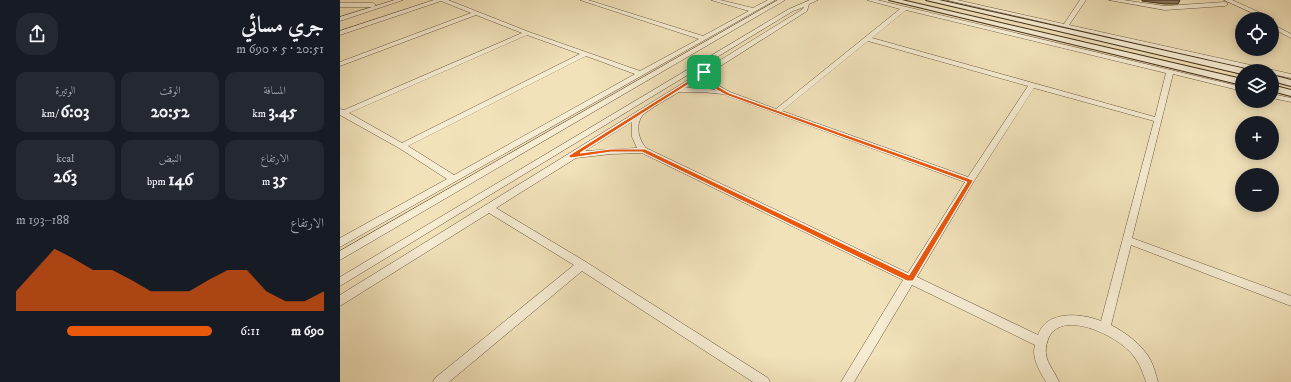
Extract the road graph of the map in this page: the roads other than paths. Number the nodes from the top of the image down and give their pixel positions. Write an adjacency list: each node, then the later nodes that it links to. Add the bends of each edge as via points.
1 (390, 0): 20 (street)
2 (400, 0): 29 (street)
3 (423, 0): 31 (street)
4 (439, 0): 33 (street)
5 (443, 0): 26 (street)
6 (583, 0): 36 (street)
7 (714, 0): 22 (street)
8 (772, 0): 22 (street)
9 (782, 0): 70 (street)
10 (815, 0): 18 (street)
11 (870, 0): 21 (street)
12 (893, 0): 28 (street)
13 (930, 0): 23 (street)
14 (950, 0): 30 (street)
15 (1083, 0): 30 (street)
16 (1112, 0): 17 (street, via 1165,8)
17 (1223, 1): 24 (street); 25 (street)
18 (806, 3): 42 (street, via 805,10); 73 (street)
19 (340, 5): 20 (street)
20 (373, 5): 27 (street)
21 (905, 8): 37 (street); 43 (street)
22 (753, 10): 36 (street)
23 (978, 11): 28 (street); 41 (street)
24 (1244, 12)
25 (1251, 12)
26 (477, 13): 34 (street); 39 (street)
27 (340, 16)
28 (971, 18): 47 (street)
29 (340, 19)
30 (1065, 26): 40 (street)
31 (340, 28)
32 (1279, 30): 35 (street)
33 (340, 33)
34 (527, 33): 38 (street); 59 (street)
35 (1291, 36)
36 (703, 38): 45 (street)
37 (868, 38): 50 (street); 58 (street)
38 (586, 54): 45 (street); 62 (street)
39 (340, 64)
40 (1236, 64)
41 (1235, 69)
42 (704, 72): 52 (street); 55 (street, via 712,85)
43 (1170, 72): 51 (street); 61 (street)
44 (1279, 73): 46 (street)
45 (641, 74): 65 (street)
46 (1291, 76)
47 (1235, 80)
48 (1279, 80): 49 (street)
49 (1291, 83)
50 (1032, 85): 61 (street); 66 (street)
51 (1235, 87)
52 (677, 90): 55 (street); 60 (street)
53 (1279, 90): 54 (street)
54 (1291, 93)
55 (728, 94): 58 (street)
56 (1279, 97): 57 (street)
57 (1291, 100)
58 (778, 111): 66 (street)
59 (341, 112): 62 (street)
60 (640, 113): 63 (street, via 635,122 634,132 636,141); 64 (street)
61 (1157, 120): 68 (street)
62 (402, 146): 65 (street)
63 (643, 150): 64 (street, via 611,150); 72 (street)
64 (571, 156): 67 (street)
65 (454, 179): 69 (street)
66 (970, 181): 72 (street)
67 (488, 208): 71 (street); 74 (street)
68 (1127, 240): 75 (street); 76 (street)
69 (340, 243)
70 (340, 256)
71 (582, 265): 78 (street); 79 (street)
72 (910, 279): 77 (street); 80 (street)
73 (340, 282)
74 (340, 301)
75 (1291, 301)
76 (1105, 326): 77 (street, via 1084,321 1064,321 1053,325 1045,332); 82 (street, via 1136,349 1149,369)
77 (1041, 342): 81 (street, via 1042,361)
78 (439, 382)
79 (764, 382)
80 (847, 382)
81 (1052, 382)
82 (1152, 382)

